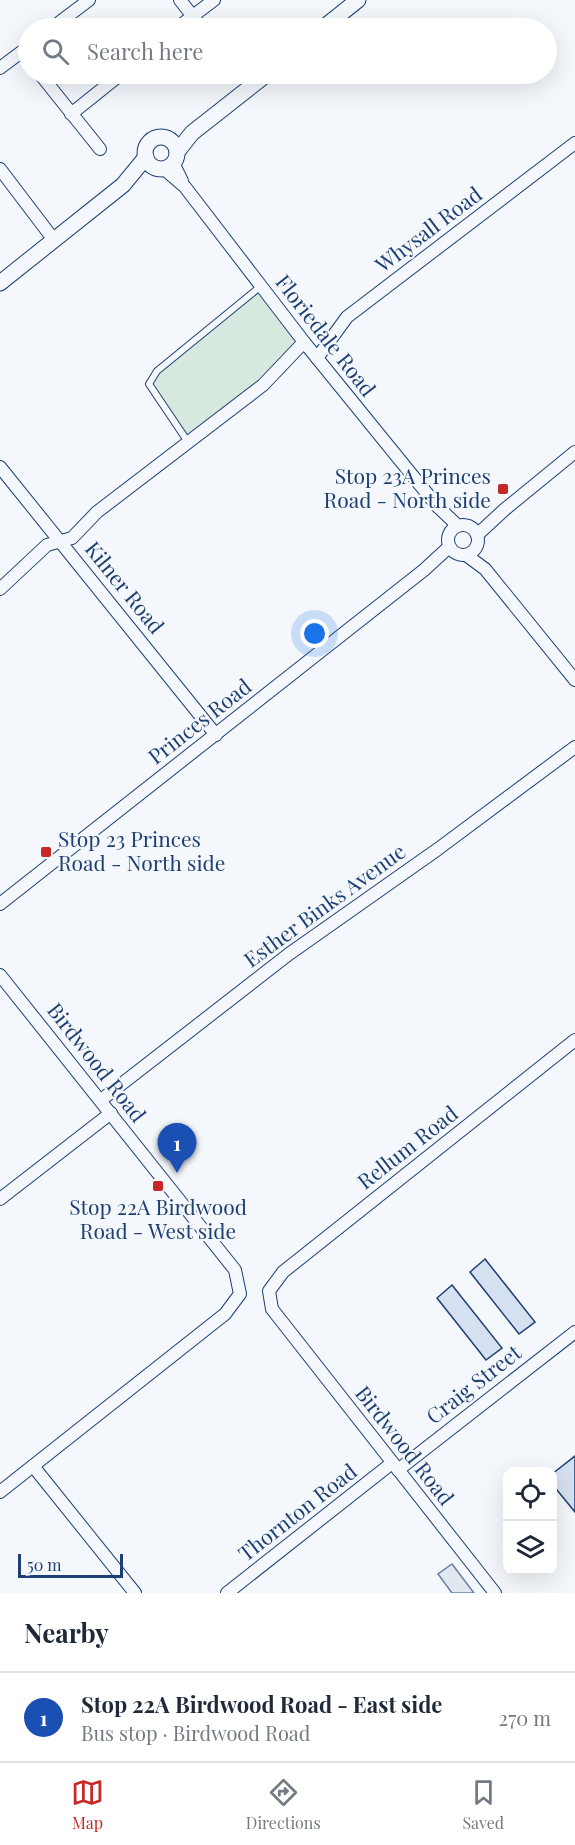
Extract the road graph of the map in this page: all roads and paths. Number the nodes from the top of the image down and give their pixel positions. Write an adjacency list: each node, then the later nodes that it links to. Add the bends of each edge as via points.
1 (89, 0): 6 (street)
2 (180, 0): 5 (street)
3 (214, 0): 5 (street)
4 (358, 0): 8 (street)
5 (193, 16): 7 (street)
6 (65, 18)
7 (190, 18)
8 (336, 18)
9 (18, 57): 10 (street)
10 (0, 68)
11 (48, 84): 14 (street)
12 (108, 84): 14 (street)
13 (254, 84): 15 (street)
14 (71, 114): 18 (street)
15 (192, 133): 16 (street); 20 (street)
16 (165, 138): 19 (street, via 150,141); 20 (street, via 172,142)
17 (575, 143): 27 (street, Whysall Road, via 347,317)
18 (100, 149)
19 (146, 157): 20 (street, via 152,166); 22 (street)
20 (168, 163): 22 (street); 25 (street, Floriedale Road)
21 (0, 169): 23 (street)
22 (123, 185): 23 (street)
23 (54, 240): 24 (street)
24 (0, 283)
25 (261, 286): 26 (street, Floriedale Road); 28 (lane, via 157,371 149,384)
26 (304, 342): 27 (street, Floriedale Road); 28 (street, via 263,385)
27 (317, 358): 31 (street, Floriedale Road)
28 (188, 442): 35 (street, via 97,512 72,538)
29 (575, 452): 32 (street)
30 (0, 467): 35 (street, Kilner Road)
31 (438, 507): 33 (street, Floriedale Road); 36 (street, Floriedale Road)
32 (504, 510): 33 (street); 34 (street)
33 (463, 525): 34 (street, Floriedale Road); 36 (street)
34 (477, 540): 36 (street); 37 (street)
35 (61, 541): 38 (street, via 48,545); 40 (street, Kilner Road)
36 (455, 548): 37 (street); 40 (street, Princes Road)
37 (485, 569): 39 (street)
38 (0, 589)
39 (575, 680)
40 (216, 735): 42 (street, Princes Road)
41 (575, 747): 45 (street, Esther Binks Avenue, via 290,954)
42 (0, 904)
43 (0, 975): 45 (street, Birdwood Road)
44 (575, 1040): 48 (street, Rellum Road, via 283,1272)
45 (101, 1100): 46 (street, Birdwood Road)
46 (111, 1113): 47 (street); 50 (street, Birdwood Road, via 235,1270 240,1294 225,1314)
47 (0, 1199)
48 (269, 1291): 51 (street, Birdwood Road, via 272,1309)
49 (575, 1332): 51 (street, Craig Street)
50 (33, 1466): 52 (street); 53 (street)
51 (395, 1466): 54 (street, Thornton Road); 55 (street, Birdwood Road)
52 (0, 1492)
53 (135, 1593)
54 (227, 1593)
55 (495, 1593)

